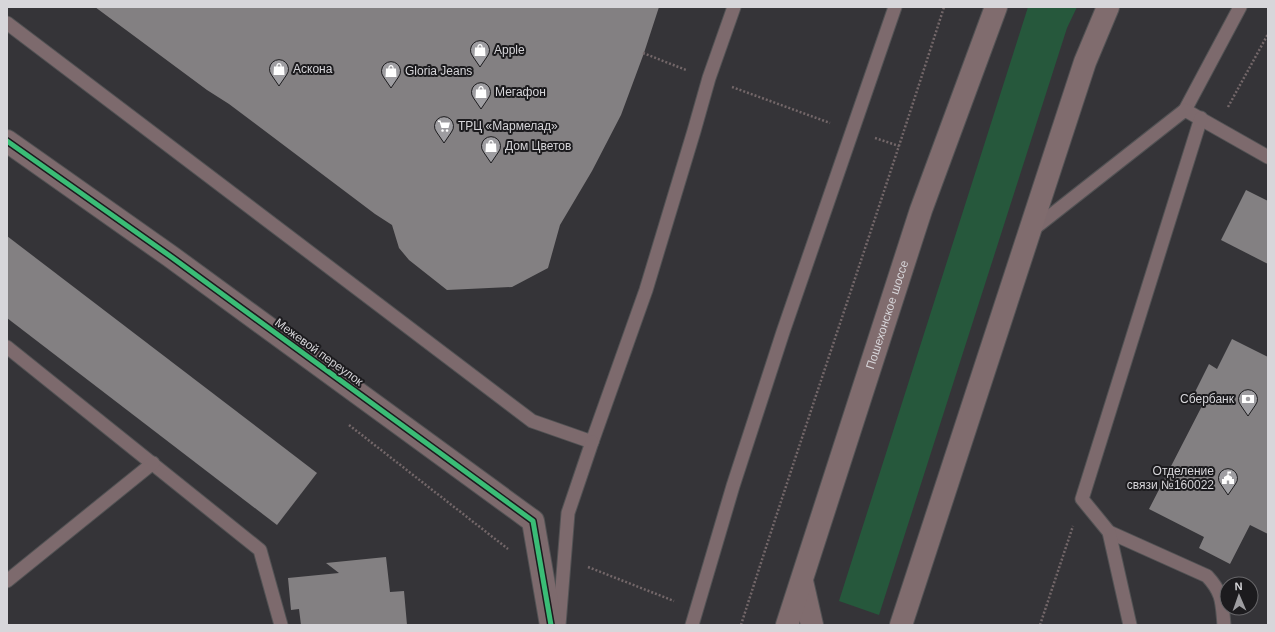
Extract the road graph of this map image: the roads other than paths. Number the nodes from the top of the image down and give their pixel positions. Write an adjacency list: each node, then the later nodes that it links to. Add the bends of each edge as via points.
1 (734, 7): 13 (lane, via 709,78 646,290)
2 (895, 7): 22 (lane, via 773,362)
3 (996, 7): 16 (main road, Пошехонское шоссе, via 921,210)
4 (1108, 7): 11 (main road, via 1084,62)
5 (1240, 7): 7 (lane)
6 (7, 23): 13 (lane, via 532,421)
7 (1185, 110): 8 (lane); 11 (lane)
8 (1201, 118): 10 (lane); 15 (lane, via 1082,499)
9 (7, 140): 20 (street, Межевой переулок, via 533,520)
10 (1268, 157)
11 (1030, 232): 18 (main road)
12 (7, 347): 14 (lane)
13 (592, 442): 21 (lane, via 568,513)
14 (153, 463): 17 (lane); 19 (lane, via 260,550)
15 (1109, 532): 27 (lane); 28 (lane, via 1207,576 1221,596)
16 (802, 580): 23 (main road, Пошехонское шоссе); 24 (main road)
17 (7, 581)
18 (908, 604): 25 (main road); 26 (main road)
19 (281, 625)
20 (551, 625)
21 (559, 625)
22 (692, 625)
23 (787, 625)
24 (812, 625)
25 (890, 625)
26 (901, 625)
27 (1130, 625)
28 (1224, 625)

